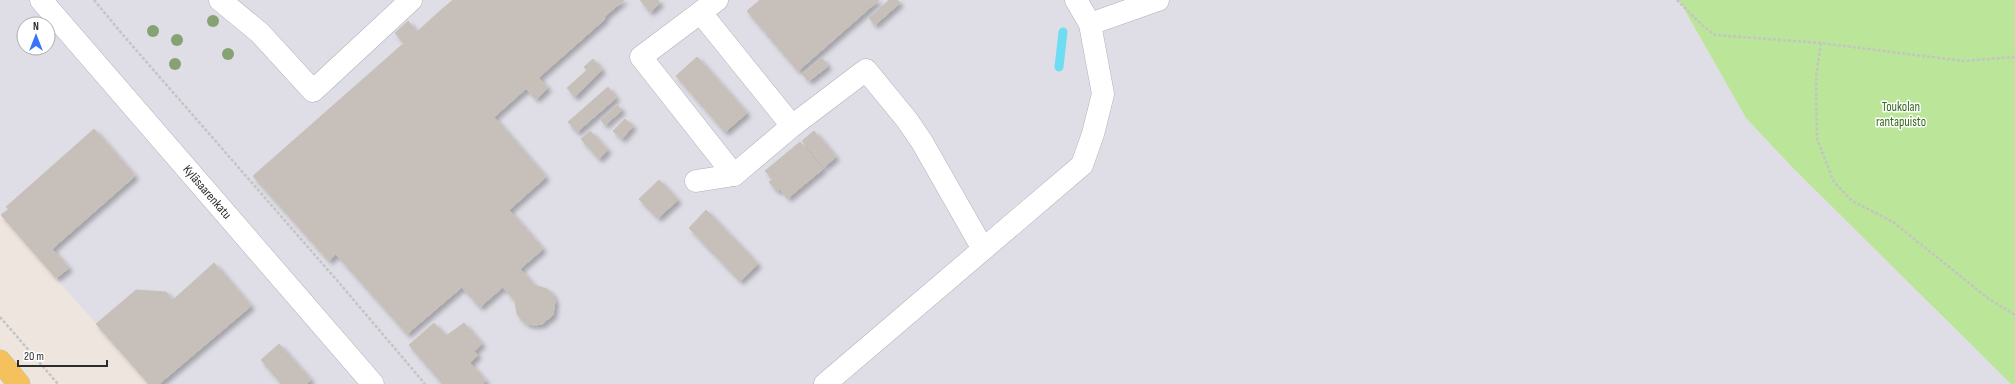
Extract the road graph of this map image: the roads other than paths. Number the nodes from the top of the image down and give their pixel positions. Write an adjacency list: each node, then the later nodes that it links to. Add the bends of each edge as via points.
1 (220, 0): 2 (street, via 260,33 313,91)
2 (411, 0)
3 (1076, 0): 7 (street)
4 (1158, 0): 7 (street)
5 (46, 2): 14 (street, Kyläsaarenkatu, via 224,214)
6 (709, 6): 8 (street); 9 (street, via 641,57)
7 (1090, 24): 11 (street, via 1103,94 1082,165)
8 (792, 126): 9 (street); 11 (street, via 866,70 911,126)
9 (734, 175): 10 (street)
10 (696, 181)
11 (983, 249): 15 (street)
12 (0, 361): 13 (main road)
13 (19, 384)
14 (373, 384)
15 (825, 384)

